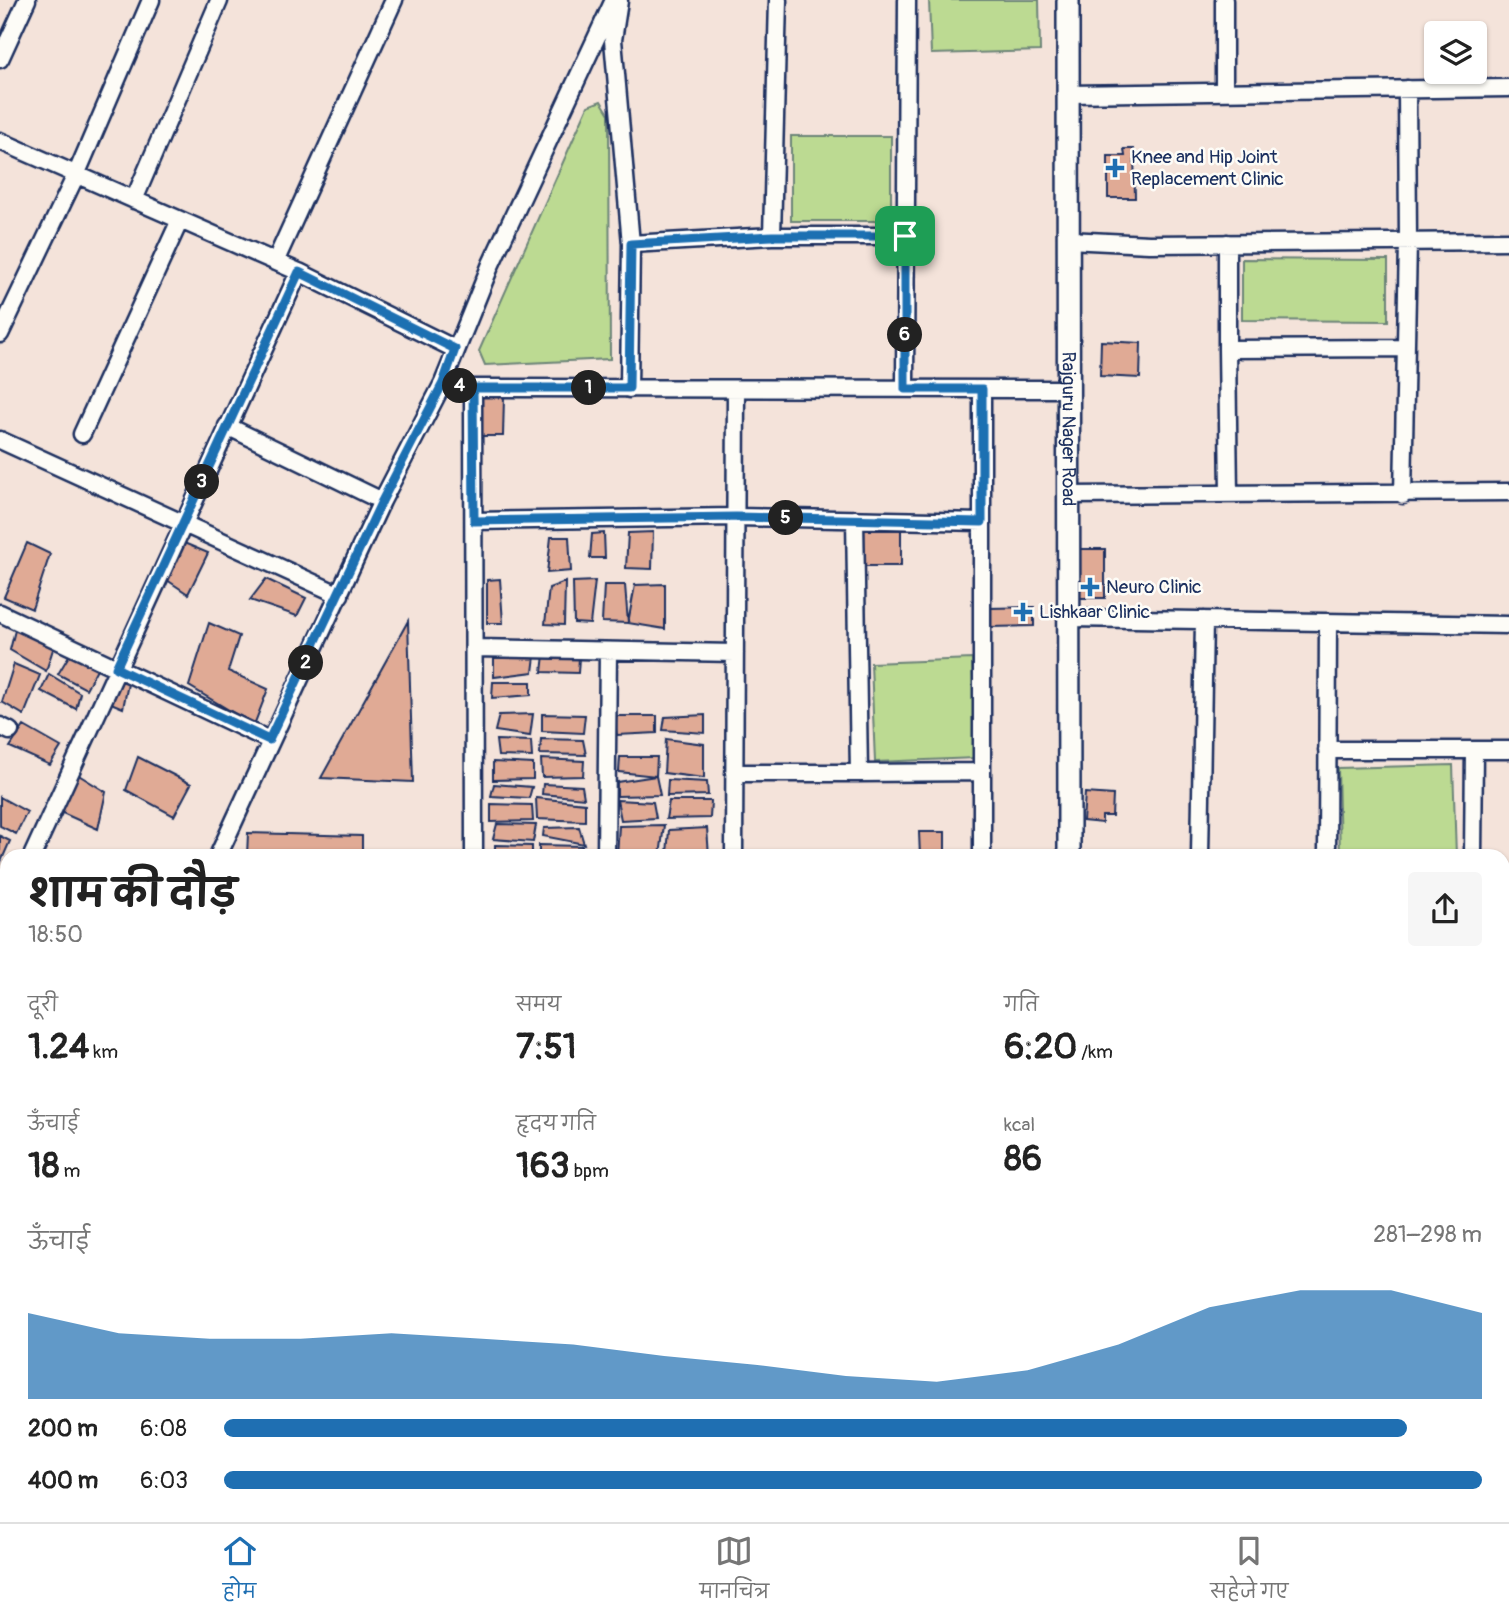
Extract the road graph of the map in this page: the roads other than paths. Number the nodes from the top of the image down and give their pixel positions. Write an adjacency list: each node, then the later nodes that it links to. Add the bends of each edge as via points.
1 (27, 0): 10 (street)
2 (151, 0): 16 (street)
3 (394, 0): 26 (street)
4 (616, 0): 25 (street, via 613,40); 30 (street)
5 (778, 0): 19 (street)
6 (907, 0): 20 (street)
7 (1068, 0): 14 (street, Rajguru Nager Road)
8 (1224, 0): 13 (street)
9 (219, 1): 17 (street)
10 (0, 60)
11 (1509, 88): 12 (street)
12 (1406, 89): 13 (street); 22 (street)
13 (1224, 92): 14 (street)
14 (1068, 94): 21 (street, Rajguru Nager Road)
15 (0, 141): 16 (street)
16 (76, 175): 17 (street); 28 (street)
17 (134, 200): 18 (street)
18 (180, 220): 26 (street); 40 (street)
19 (772, 236): 20 (street); 25 (street)
20 (905, 236): 36 (street)
21 (1068, 240): 24 (street); 38 (street, Rajguru Nager Road)
22 (1408, 242): 23 (street); 24 (street); 29 (street)
23 (1509, 242)
24 (1227, 243): 31 (street)
25 (631, 244): 34 (street)
26 (275, 262): 27 (street)
27 (299, 272): 30 (street); 39 (street)
28 (0, 334)
29 (1405, 348): 31 (street); 45 (street)
30 (455, 349): 32 (street)
31 (1227, 349): 43 (street)
32 (443, 383): 33 (street); 46 (street)
33 (473, 388): 34 (street); 49 (street)
34 (629, 388): 35 (street)
35 (736, 389): 36 (street); 47 (street)
36 (905, 389): 37 (street)
37 (982, 389): 38 (street); 50 (street)
38 (1069, 389): 44 (street, Rajguru Nager Road)
39 (227, 426): 46 (street); 51 (street)
40 (82, 434)
41 (0, 440): 51 (street)
42 (1509, 492): 45 (street)
43 (1229, 494): 44 (street); 45 (street)
44 (1069, 495): 54 (street, Rajguru Nager Road)
45 (1403, 495)
46 (382, 501): 52 (street)
47 (736, 517): 48 (street); 49 (street); 60 (street)
48 (855, 519): 50 (street); 68 (street)
49 (474, 521): 58 (street)
50 (982, 522): 66 (street)
51 (184, 523): 52 (street); 61 (street)
52 (340, 595): 62 (street)
53 (0, 613): 61 (street)
54 (1069, 618): 55 (street); 75 (street, Rajguru Nager Road)
55 (1204, 620): 56 (street); 76 (street)
56 (1328, 622): 57 (street); 63 (street)
57 (1509, 625)
58 (474, 648): 59 (street); 71 (street)
59 (608, 651): 60 (street); 72 (street)
60 (735, 653): 67 (street)
61 (116, 668): 62 (street); 69 (street)
62 (269, 740): 70 (street)
63 (1327, 750): 64 (street); 77 (street)
64 (1474, 750): 65 (street); 78 (street)
65 (1509, 751)
66 (982, 772): 68 (street); 74 (street)
67 (734, 773): 68 (street); 73 (street)
68 (859, 773)
69 (35, 849)
70 (221, 849)
71 (474, 849)
72 (606, 849)
73 (734, 849)
74 (982, 849)
75 (1069, 849)
76 (1200, 849)
77 (1327, 849)
78 (1473, 849)

